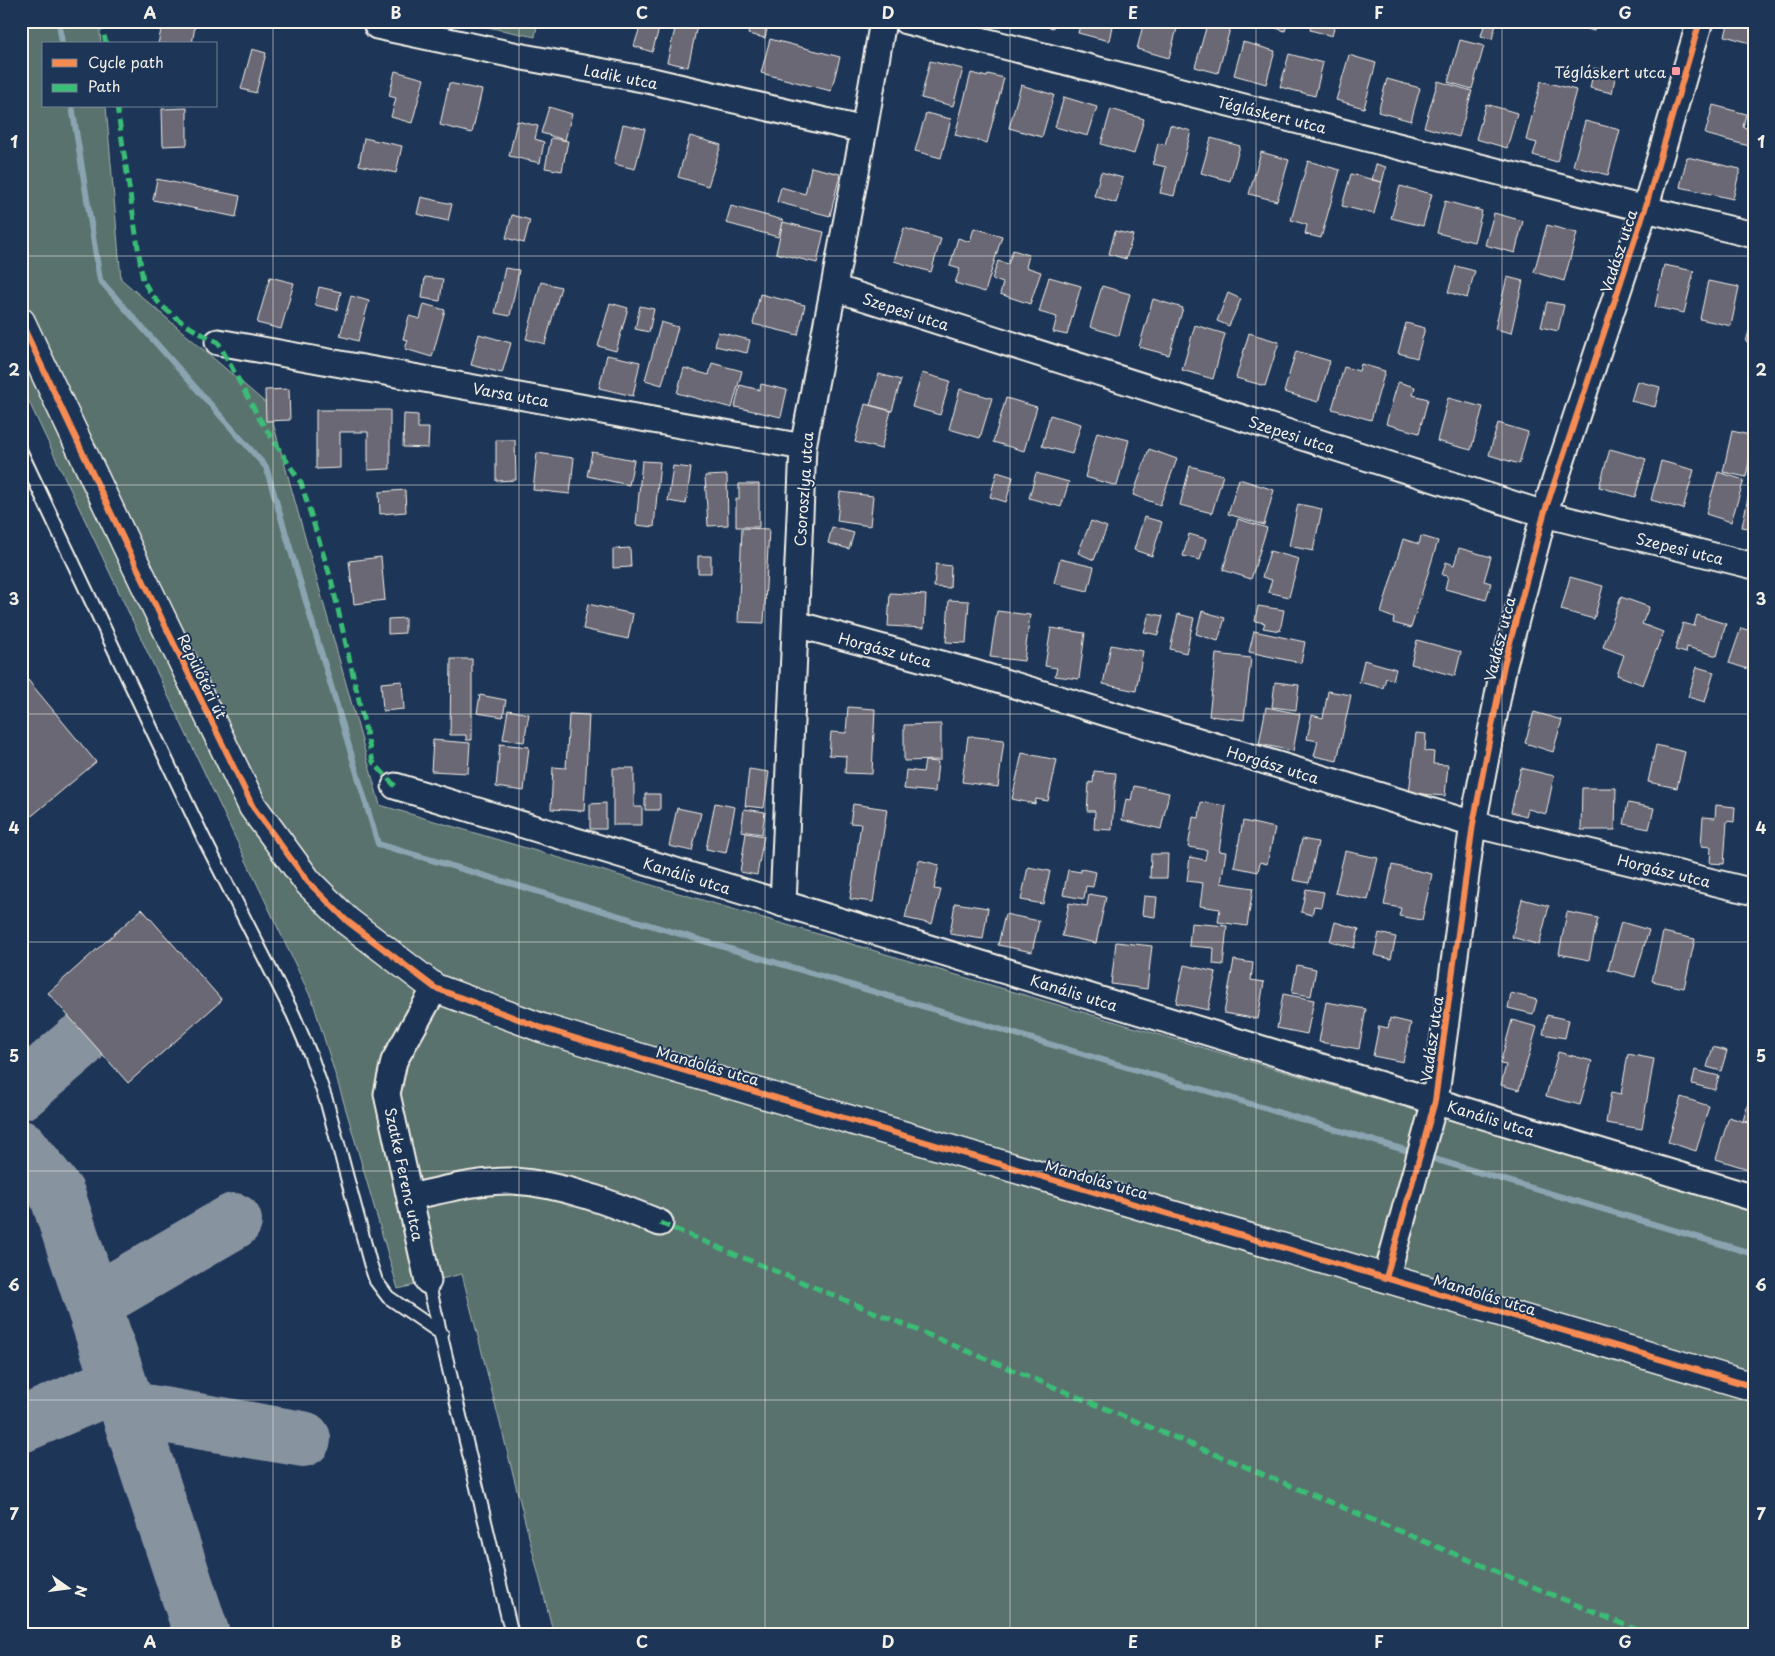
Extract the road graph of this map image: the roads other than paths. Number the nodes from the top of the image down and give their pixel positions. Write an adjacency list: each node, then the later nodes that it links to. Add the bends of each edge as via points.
1 (882, 21): 5 (street, Csoroszlya utca)
2 (906, 21): 6 (street, Tégláskert utca)
3 (1700, 21): 6 (street, Vadász utca)
4 (377, 26): 5 (street, Ladik utca, via 648,80)
5 (864, 130): 8 (street, Csoroszlya utca)
6 (1645, 210): 7 (street, Tégláskert utca); 13 (street, Vadász utca)
7 (1754, 235)
8 (834, 288): 11 (street, Csoroszlya utca); 13 (street, Szepesi utca)
9 (21, 322): 20 (street, Repülőtéri út, via 253,807 308,882 347,921)
10 (218, 342): 11 (street, Varsa utca)
11 (803, 447): 15 (street, Csoroszlya utca)
12 (21, 452): 27 (lane, via 203,837 311,1056 327,1102 376,1281 388,1297)
13 (1544, 514): 14 (street, Szepesi utca); 17 (street, Vadász utca, via 1504,665)
14 (1754, 566)
15 (796, 624): 17 (street, Horgász utca, via 971,672); 19 (street, Csoroszlya utca)
16 (395, 786): 19 (street, Kanális utca)
17 (1473, 824): 18 (street, Horgász utca); 21 (street, Vadász utca)
18 (1754, 892)
19 (784, 904): 21 (street, Kanális utca)
20 (435, 988): 22 (street, Szatke Ferenc utca, via 394,1061 388,1094); 25 (street, Mandolás utca, via 542,1028)
21 (1435, 1102): 23 (street, Kanális utca); 25 (street, Vadász utca)
22 (410, 1197): 24 (street, via 464,1185 511,1181 549,1185 611,1203); 26 (street, Szatke Ferenc utca)
23 (1754, 1198)
24 (660, 1223)
25 (1386, 1278): 28 (street, Mandolás utca)
26 (428, 1281): 27 (lane)
27 (442, 1334): 29 (lane)
28 (1754, 1387)
29 (512, 1635)

